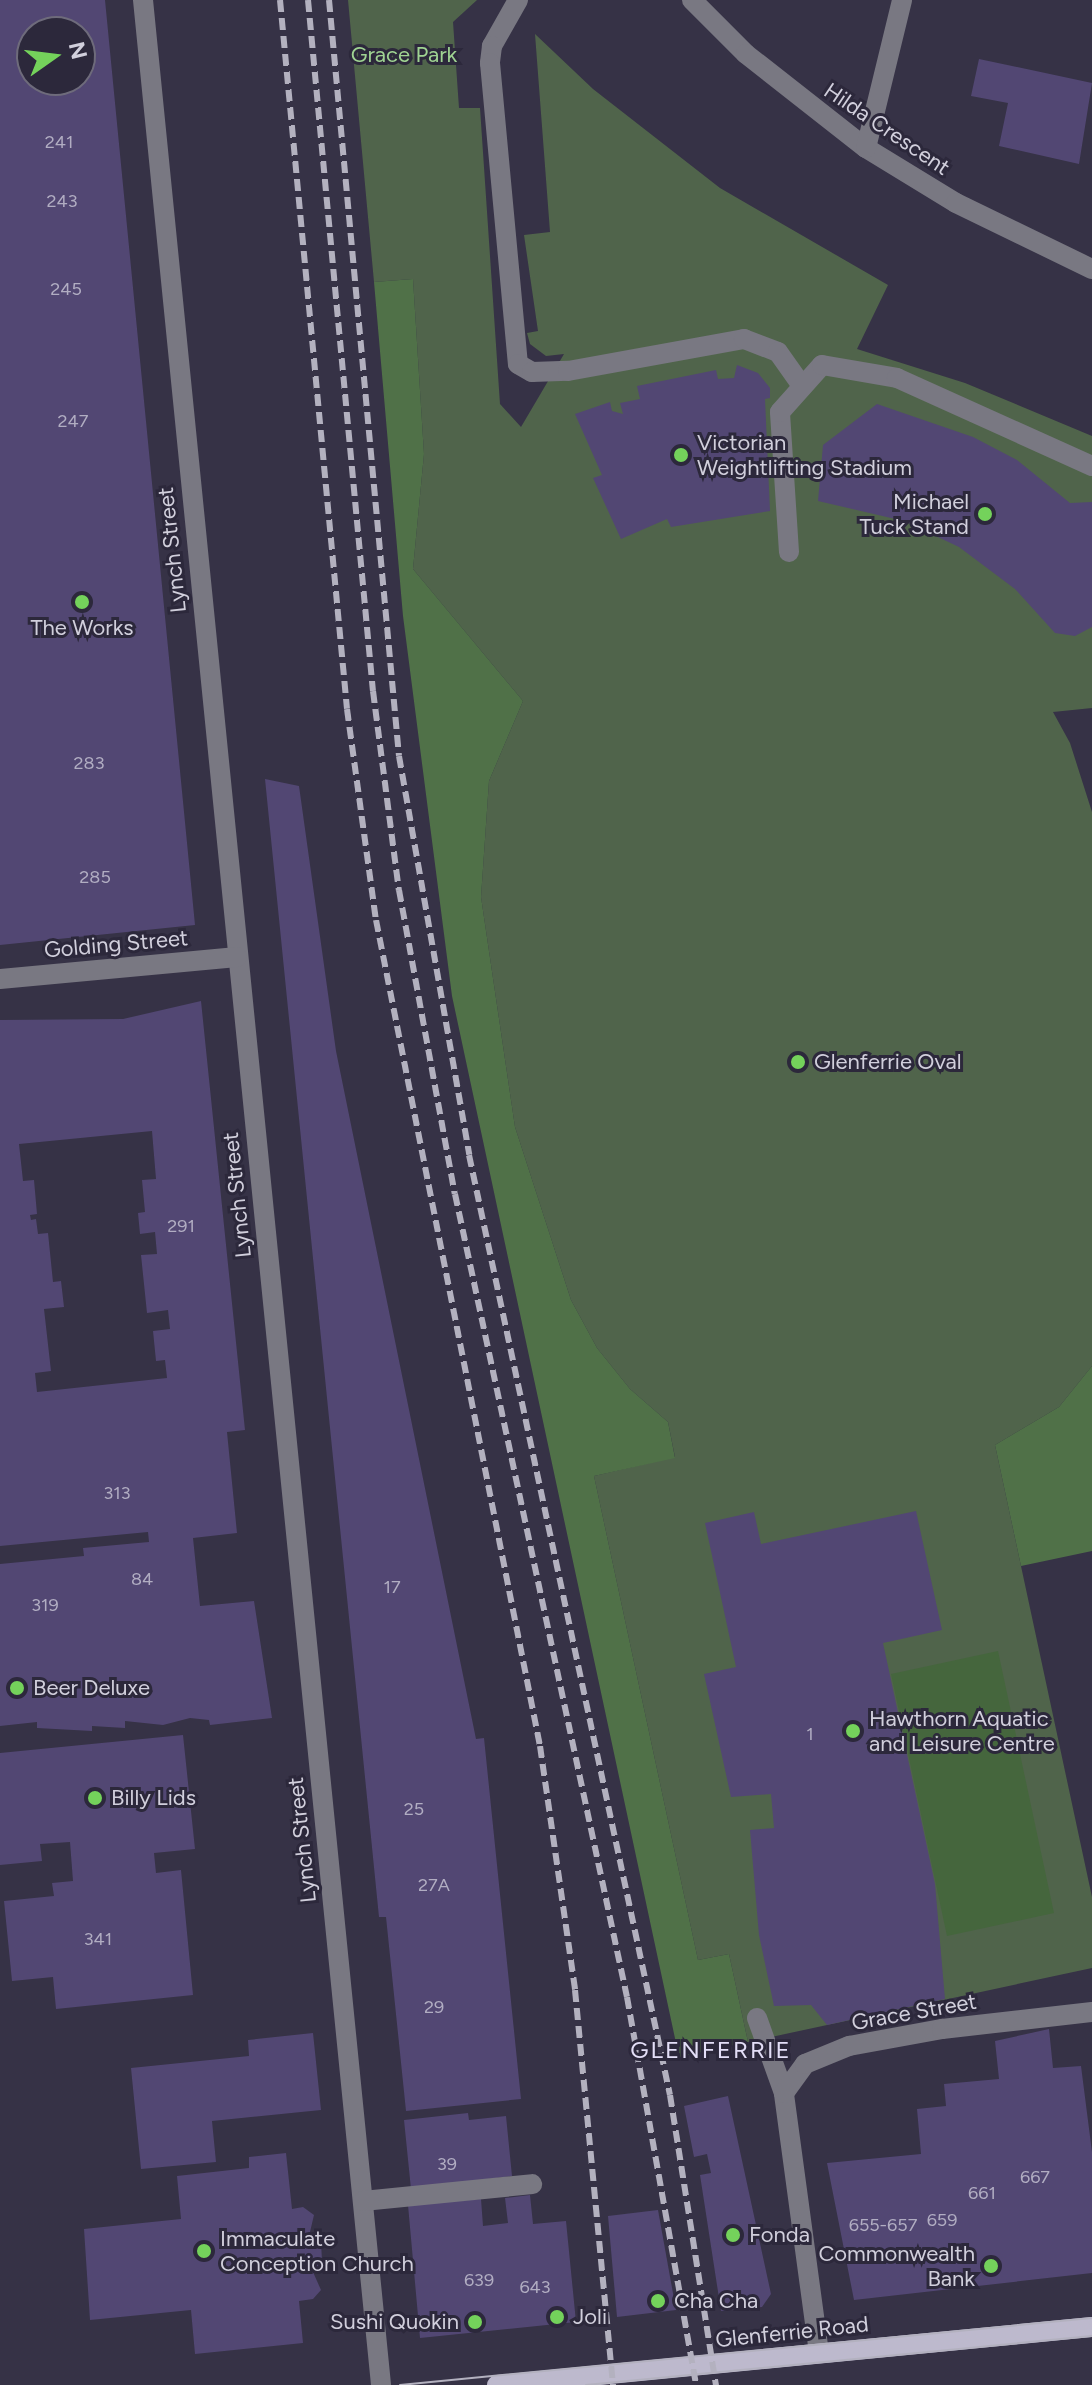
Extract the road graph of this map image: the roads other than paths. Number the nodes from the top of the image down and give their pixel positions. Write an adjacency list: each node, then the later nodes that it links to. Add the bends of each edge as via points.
1 (143, 0): 10 (street, Lynch Street)
2 (518, 0): 7 (street, via 492,46 490,63 518,364 544,374 744,339 778,352)
3 (692, 0): 5 (street, Hilda Crescent, via 746,54)
4 (902, 0): 5 (street)
5 (866, 148): 6 (street, Hilda Crescent, via 956,203)
6 (1088, 265)
7 (802, 386): 8 (street, via 822,365 897,378); 9 (street, via 780,412)
8 (1092, 466)
9 (789, 552)
10 (237, 957): 11 (street, Golding Street); 16 (street, Lynch Street)
11 (0, 979)
12 (1092, 2012): 14 (street, Grace Street, via 849,2046 805,2064)
13 (757, 2018): 14 (street)
14 (784, 2093): 18 (street)
15 (532, 2184): 16 (street)
16 (363, 2201): 19 (street, Lynch Street)
17 (1092, 2327): 18 (main road, Glenferrie Road)
18 (819, 2353): 20 (main road, Glenferrie Road)
19 (381, 2385)
20 (497, 2385)

